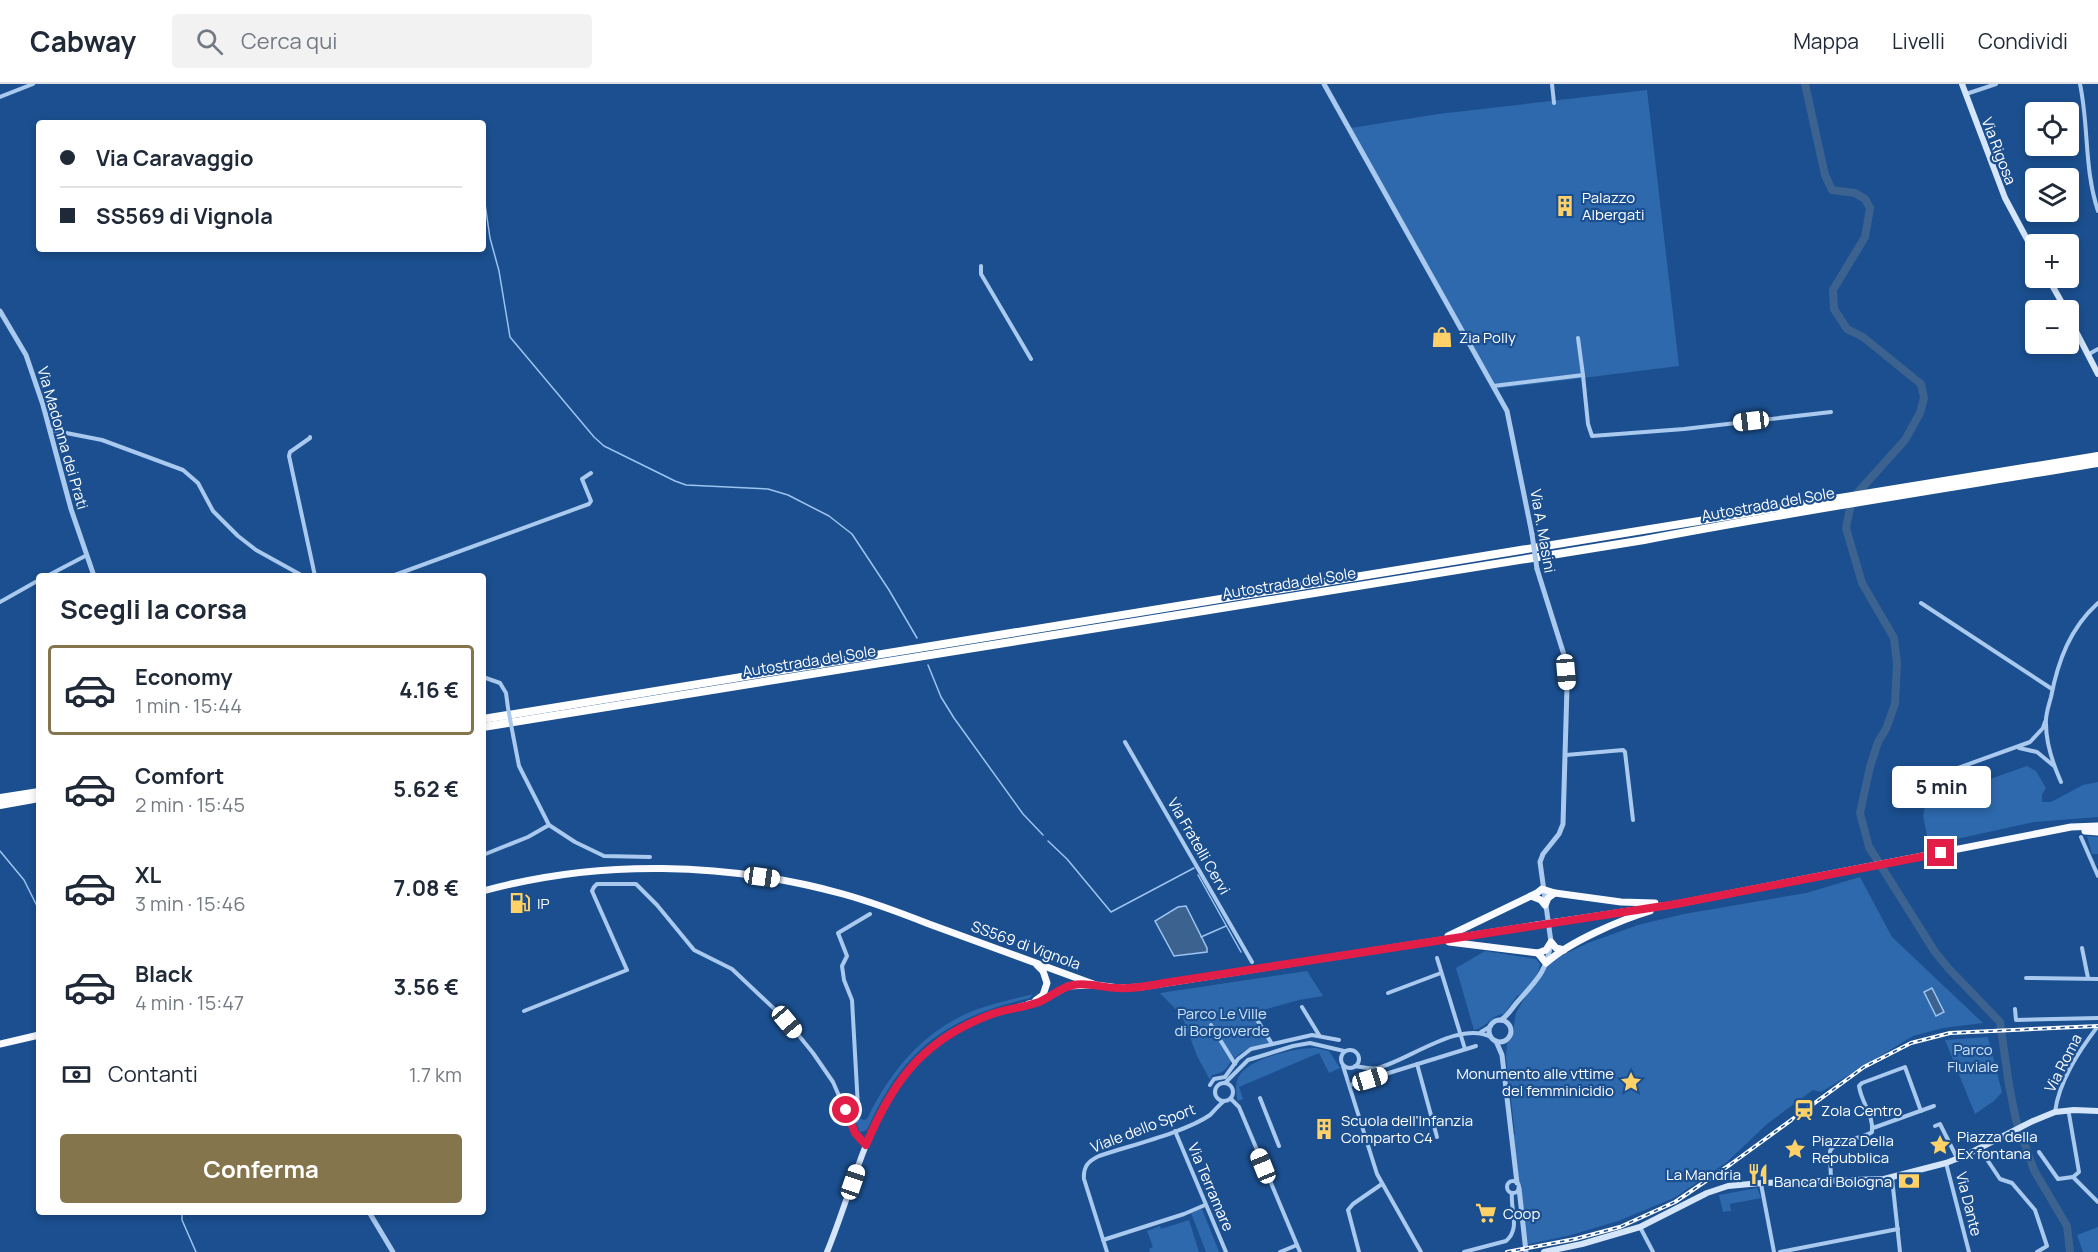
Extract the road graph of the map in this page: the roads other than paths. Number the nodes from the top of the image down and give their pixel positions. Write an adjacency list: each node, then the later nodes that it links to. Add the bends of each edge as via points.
1 (33, 84): 8 (street)
2 (1324, 84): 21 (street, Via A. Masini)
3 (1552, 84): 9 (street)
4 (1962, 84): 7 (main road, Via Rigosa)
5 (1996, 84): 7 (street)
6 (2080, 84): 10 (street, via 2087,168)
7 (1965, 94): 11 (main road, Via Rigosa, via 2005,198)
8 (0, 97)
9 (1554, 103)
10 (2098, 210)
11 (2025, 235)
12 (981, 266): 18 (street, via 981,274)
13 (0, 311): 23 (street, Via Madonna dei Prati, via 26,355)
14 (2079, 335): 17 (main road)
15 (1578, 338): 20 (street)
16 (2098, 349): 17 (street)
17 (2090, 354): 19 (main road)
18 (1031, 359)
19 (2098, 374)
20 (1583, 375): 21 (street); 22 (street, via 1592,436)
21 (1493, 386): 45 (street, Via A. Masini, bridge, via 1510,422 1537,569 1565,658)
22 (1831, 412)
23 (51, 430): 28 (street, Via Madonna dei Prati); 31 (street, via 102,440 183,470 193,477 213,511 238,536)
24 (310, 436): 32 (street, via 289,456)
25 (2098, 456): 40 (highway, Autostrada del Sole)
26 (2098, 463): 42 (highway, Autostrada del Sole)
27 (591, 473): 33 (street, via 582,479 590,504)
28 (87, 555): 29 (street); 30 (street, Via Madonna dei Prati)
29 (53, 573)
30 (93, 573)
31 (298, 573)
32 (314, 573)
33 (400, 573)
34 (36, 582): 35 (street)
35 (0, 602)
36 (1921, 603): 39 (street)
37 (2098, 603): 39 (street, via 2075,629)
38 (486, 678): 54 (street, bridge, via 500,683 506,693 522,774)
39 (2052, 688): 41 (street)
40 (486, 720)
41 (2045, 722): 44 (street, via 2036,737); 46 (street)
42 (486, 727)
43 (1125, 742): 76 (street, Via Fratelli Cervi)
44 (2018, 748): 46 (street, via 2037,752); 47 (street)
45 (1566, 755): 53 (street, via 1623,750); 62 (street, Via A. Masini, via 1563,824 1540,862)
46 (2054, 766): 48 (street)
47 (1933, 777)
48 (2061, 782)
49 (36, 792): 50 (highway)
50 (0, 798)
51 (36, 799): 52 (highway)
52 (0, 805)
53 (1634, 820)
54 (549, 825): 59 (street); 60 (street, via 604,856)
55 (2098, 826): 57 (highway, SS569 di Vignola)
56 (2098, 832): 57 (highway, SS569 di Vignola, via 2077,830)
57 (2025, 836): 66 (highway, SS569 di Vignola)
58 (2081, 837): 61 (street)
59 (486, 854)
60 (650, 857)
61 (2098, 876)
62 (1542, 889): 64 (highway); 65 (highway); 67 (street, Via A. Masini)
63 (486, 890): 75 (highway, SS569 di Vignola, via 537,879 615,870 725,872 843,894)
64 (1555, 893): 66 (highway); 67 (highway)
65 (1531, 896): 67 (highway); 69 (highway)
66 (1676, 904): 69 (highway, SS569 di Vignola, bridge); 72 (highway, via 1609,926)
67 (1545, 905): 70 (street, Via A. Masini)
68 (870, 914): 133 (street, via 838,933 847,956 842,966 852,1000 858,1107 855,1115)
69 (1435, 941): 73 (highway); 82 (highway, SS569 di Vignola, via 1141,987)
70 (1551, 942): 72 (highway); 73 (highway); 77 (street, Via A. Masini)
71 (2082, 948): 80 (street)
72 (1564, 950): 77 (highway)
73 (1538, 953): 77 (highway)
74 (1437, 958): 78 (street)
75 (1027, 959): 82 (highway, SS569 di Vignola); 84 (highway, via 1043,971 1047,983 1043,995)
76 (1252, 962)
77 (1546, 963): 86 (street, Via A. Masini, via 1533,986)
78 (1441, 973): 83 (street); 97 (street)
79 (2026, 978): 80 (street)
80 (2088, 978): 81 (street)
81 (2098, 978)
82 (1096, 985): 84 (highway, via 1068,986)
83 (1388, 993)
84 (1029, 1004): 138 (main road, via 965,1025 923,1054 891,1092)
85 (1302, 1007): 99 (street)
86 (1513, 1008): 91 (street, Via A. Masini); 94 (street)
87 (2015, 1009): 90 (street, via 2016,1020)
88 (524, 1011): 133 (street, via 627,970 592,891 597,884 636,884 694,950 732,969 787,1022 833,1082)
89 (1254, 1015): 104 (street)
90 (2098, 1018)
91 (1501, 1020): 93 (street, Via A. Masini); 94 (street)
92 (1212, 1025): 112 (street)
93 (1491, 1026): 96 (street); 100 (street)
94 (1510, 1027): 101 (street)
95 (2098, 1030): 131 (street, Via Roma, via 2090,1036 2057,1097)
96 (1478, 1033): 97 (street); 100 (street)
97 (1460, 1035): 107 (street); 116 (street, via 1378,1069)
98 (36, 1036): 103 (highway)
99 (1319, 1036): 102 (street); 104 (street)
100 (1494, 1039): 101 (street); 109 (street)
101 (1507, 1039): 109 (street)
102 (1339, 1040)
103 (0, 1044)
104 (1272, 1044): 112 (street, via 1251,1050)
105 (1476, 1046): 107 (street)
106 (1329, 1047): 108 (street); 111 (street); 117 (street, via 1310,1043 1262,1055 1248,1060)
107 (1465, 1049): 113 (street)
108 (1344, 1051): 110 (street, via 1353,1050); 111 (street)
109 (1502, 1055): 149 (street)
110 (1359, 1056): 115 (street); 116 (street)
111 (1340, 1059): 114 (street)
112 (1235, 1064): 120 (street, via 1225,1077 1214,1078)
113 (1417, 1064): 121 (street); 137 (street)
114 (1343, 1066): 115 (street); 118 (street)
115 (1353, 1067): 116 (street); 118 (street)
116 (1367, 1068)
117 (1235, 1073): 119 (street); 122 (street)
118 (1348, 1077): 121 (street)
119 (1225, 1083): 122 (street); 123 (street, via 1215,1089)
120 (1210, 1085)
121 (1350, 1085): 148 (street)
122 (1233, 1088): 125 (street)
123 (1217, 1098): 126 (street); 128 (street, Viale dello Sport)
124 (1260, 1098): 139 (street)
125 (1231, 1099): 126 (street); 158 (street, via 1239,1107)
126 (1223, 1102): 128 (street, Viale dello Sport)
127 (1934, 1106): 129 (street)
128 (1214, 1110): 136 (street, Viale dello Sport)
129 (1921, 1111): 135 (street); 135 (street, via 1902,1067 1859,1086)
130 (2098, 1111): 131 (main road)
131 (2055, 1112): 140 (main road, via 2000,1137)
132 (2069, 1114): 145 (street, via 2079,1172)
133 (848, 1116): 138 (street, via 855,1133)
134 (1935, 1126): 142 (street, via 1940,1124)
135 (1872, 1128): 146 (street, via 1866,1136 1831,1147)
136 (1174, 1131): 152 (street, Via Terramare); 156 (street, Viale dello Sport, via 1099,1156 1086,1165 1084,1179)
137 (1437, 1137)
138 (866, 1145): 160 (main road)
139 (1279, 1146)
140 (1982, 1151): 142 (main road); 176 (street, via 2000,1179 2012,1183 2035,1210 2048,1246)
141 (2039, 1152): 145 (street, via 2058,1179)
142 (1957, 1158): 143 (main road)
143 (1946, 1163): 144 (main road); 175 (street, Via Dante)
144 (1892, 1178): 146 (main road); 155 (street)
145 (2073, 1178): 151 (street)
146 (1832, 1181): 147 (main road)
147 (1761, 1183): 154 (main road, via 1715,1190); 172 (street)
148 (1382, 1184): 165 (street, via 1348,1210); 166 (street)
149 (1518, 1185): 150 (street, via 1517,1192); 150 (street, via 1512,1181 1507,1185); 168 (street)
150 (1512, 1193): 167 (street, via 1514,1228 1510,1238)
151 (2098, 1202)
152 (1205, 1205): 156 (street); 162 (street, Via Terramare)
153 (371, 1215): 159 (street)
154 (1640, 1227): 157 (main road); 171 (street)
155 (1898, 1229): 173 (street); 174 (street)
156 (1103, 1240): 161 (street, Viale dello Sport)
157 (1582, 1244): 169 (main road); 170 (street)
158 (1297, 1245): 163 (street); 164 (street)
159 (393, 1252)
160 (826, 1252)
161 (1107, 1252)
162 (1226, 1252)
163 (1280, 1252)
164 (1300, 1252)
165 (1359, 1252)
166 (1421, 1252)
167 (1464, 1252)
168 (1526, 1252)
169 (1544, 1252)
170 (1585, 1252)
171 (1653, 1252)
172 (1774, 1252)
173 (1780, 1252)
174 (1900, 1252)
175 (1969, 1252)
176 (2037, 1252)

